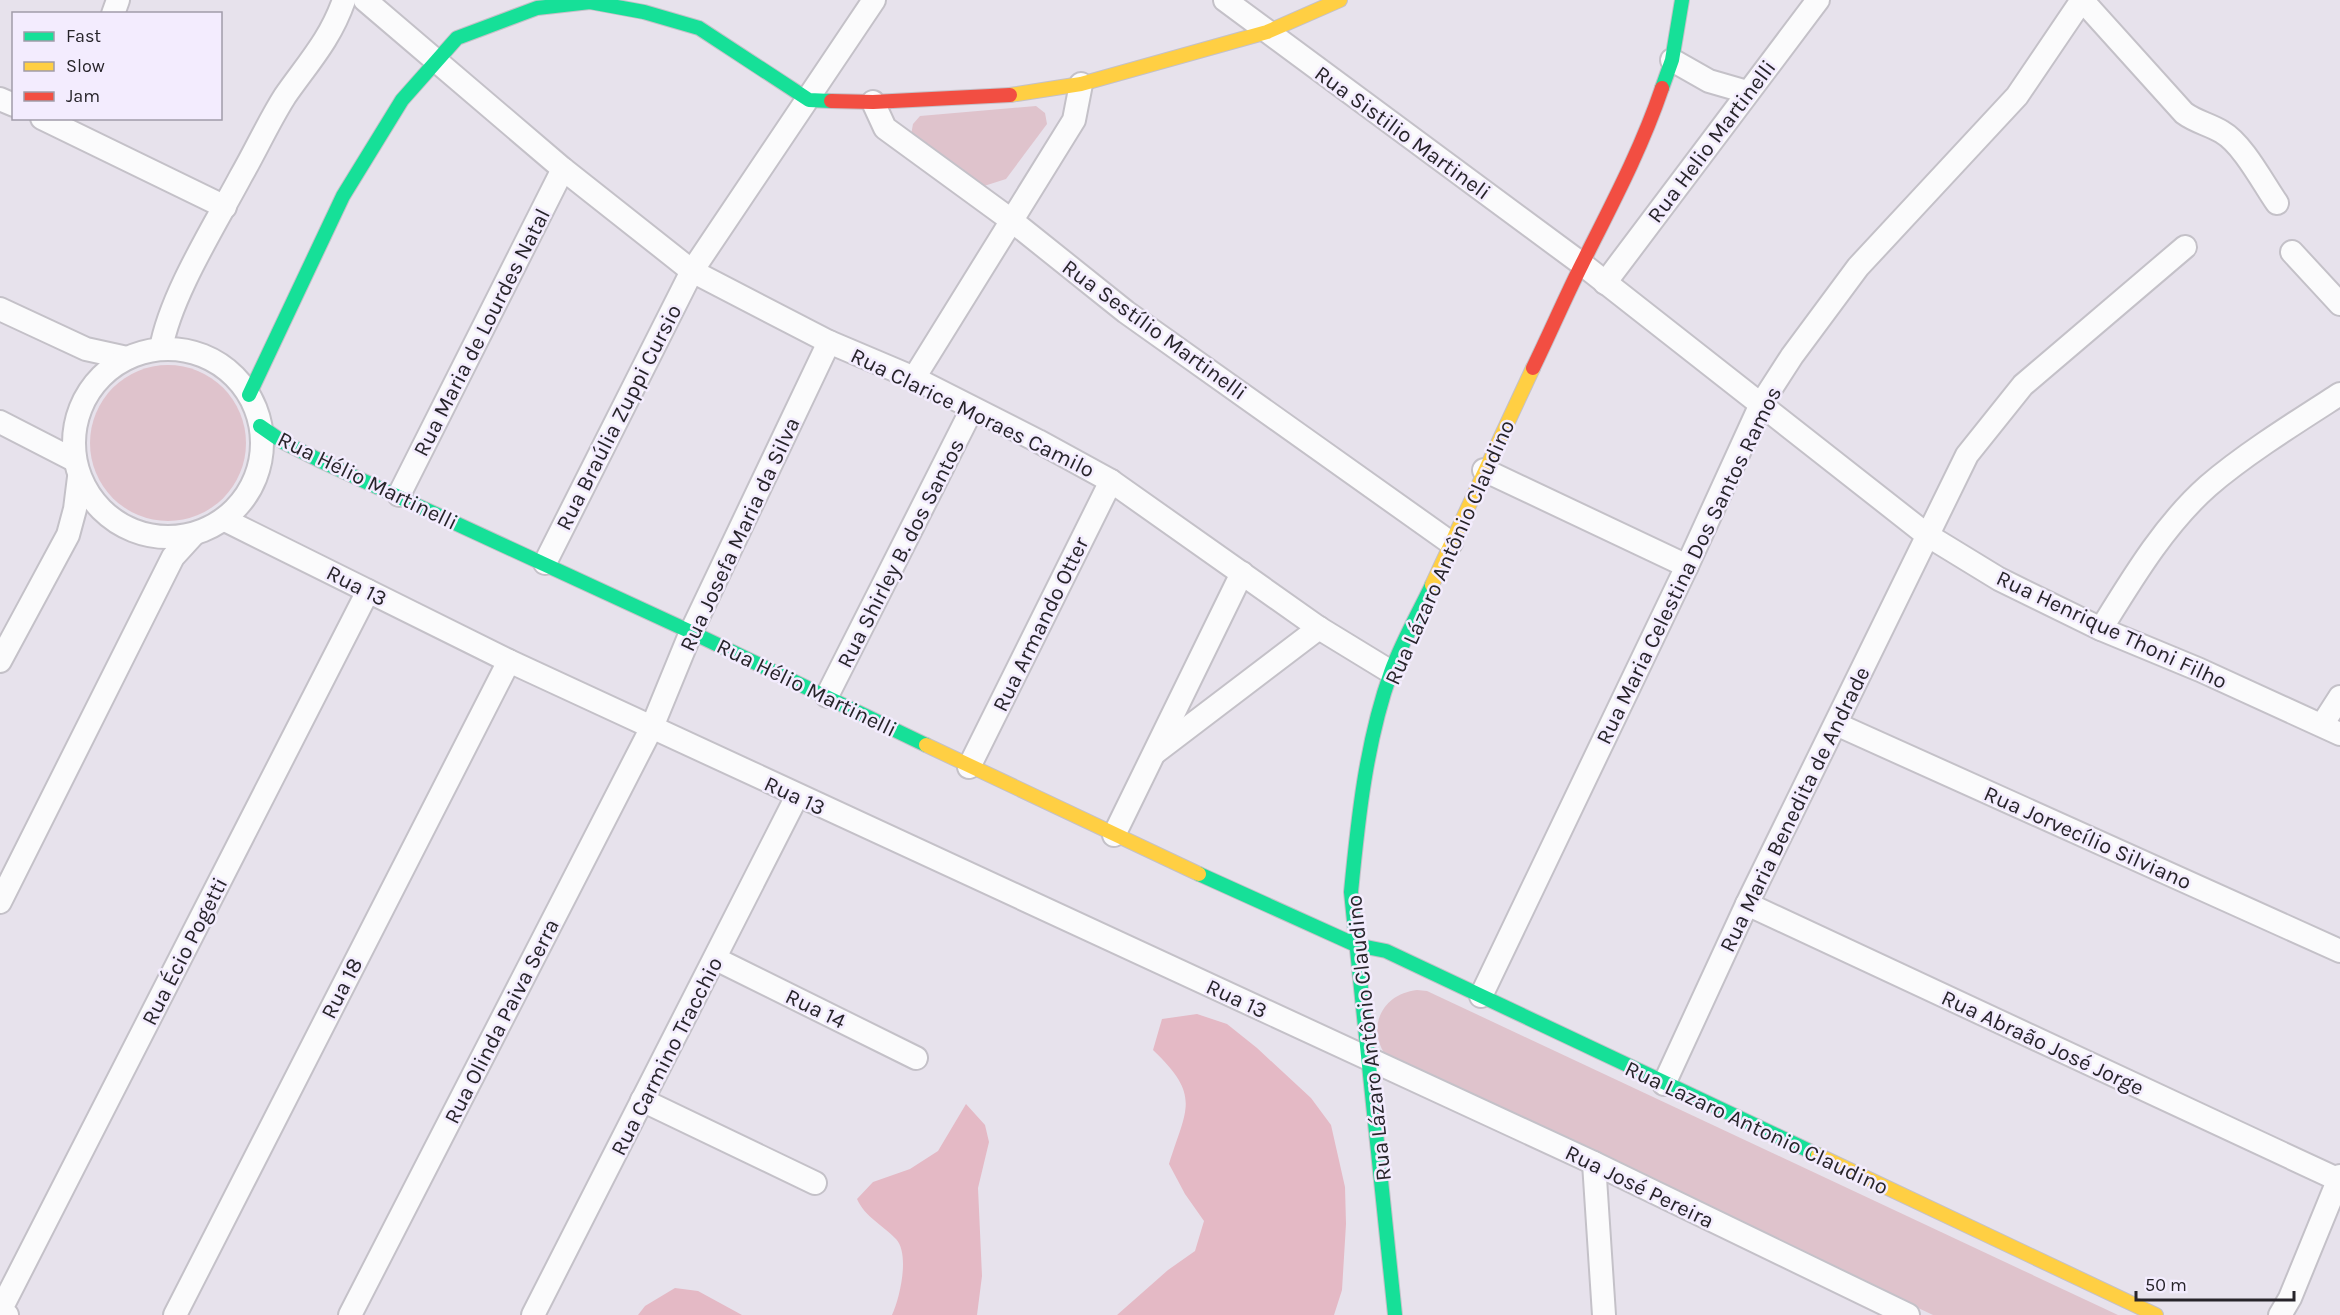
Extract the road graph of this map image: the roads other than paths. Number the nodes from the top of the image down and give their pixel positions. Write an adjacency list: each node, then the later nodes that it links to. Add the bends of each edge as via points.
1 (344, 0): 19 (street, via 320,51 285,97)
2 (364, 0): 11 (street, Rua Clarice Moraes Camilo)
3 (874, 0): 14 (street)
4 (1225, 0): 9 (street, Rua Sistilio Martineli)
5 (1340, 0): 9 (street)
6 (1682, 0): 10 (street, Rua Lázaro Antônio Claudino)
7 (1818, 0): 13 (street, Rua Helio Martinelli)
8 (2082, 0): 18 (street, via 2184,113 2234,141); 34 (street, Rua Maria Celestina Dos Santos Ramos, via 2017,96 1858,267)
9 (1267, 32): 12 (street); 23 (street, Rua Sistilio Martineli)
10 (1672, 60): 13 (street, via 1709,81); 23 (street, Rua Lázaro Antônio Claudino, via 1648,129)
11 (435, 61): 14 (street, via 457,38 467,34 537,8 590,2 699,28); 17 (street, Rua Clarice Moraes Camilo); 33 (street, via 402,100 343,196)
12 (1081, 84): 15 (street, via 990,98); 20 (street, via 1074,120)
13 (1747, 92): 25 (street, Rua Helio Martinelli)
14 (809, 100): 15 (street); 24 (street)
15 (873, 102): 20 (street, Rua Sestílio Martinelli, via 885,128)
16 (65, 123): 19 (street)
17 (562, 169): 24 (street, Rua Clarice Moraes Camilo); 41 (street, Rua Maria de Lourdes Natal)
18 (2277, 203)
19 (225, 207): 29 (street, via 168,316)
20 (1011, 220): 31 (street); 45 (street, Rua Sestílio Martinelli, via 1126,312)
21 (2185, 247): 44 (street, Rua Maria Benedita de Andrade, via 2023,385 1967,455)
22 (2292, 252): 26 (street)
23 (1582, 264): 25 (street, Rua Henrique Thoni Filho); 39 (street, Rua Lázaro Antônio Claudino)
24 (692, 271): 28 (street, Rua Clarice Moraes Camilo); 46 (street, Rua Braúlia Zuppi Cursio)
25 (1605, 283): 34 (street, Rua Henrique Thoni Filho)
26 (2340, 304)
27 (0, 309): 30 (street, via 87,349)
28 (829, 342): 31 (street, Rua Clarice Moraes Camilo); 52 (street, Rua Josefa Maria da Silva)
29 (161, 349): 30 (street); 33 (street, via 179,349 213,360 233,375)
30 (127, 358): 38 (street, via 98,378 79,408 75,425)
31 (914, 378): 35 (street, Rua Clarice Moraes Camilo)
32 (2340, 394): 51 (street, via 2208,486 2142,564)
33 (249, 395): 37 (street)
34 (1761, 404): 44 (street, Rua Henrique Thoni Filho); 47 (street, Rua Maria Celestina Dos Santos Ramos)
35 (972, 409): 40 (street, Rua Clarice Moraes Camilo); 56 (street, Rua Shirley B. dos Santos)
36 (0, 422): 38 (street)
37 (260, 426): 41 (street, Rua Hélio Martinelli, via 283,442); 42 (street, via 262,443 256,476)
38 (77, 468): 43 (street, via 98,506 126,527 159,537); 53 (street, via 68,535)
39 (1484, 470): 45 (street, Rua Lázaro Antônio Claudino); 47 (street)
40 (1111, 481): 48 (street, Rua Clarice Moraes Camilo); 62 (street, Rua Armando Otter)
41 (399, 495): 46 (street, Rua Hélio Martinelli)
42 (225, 520): 43 (street); 49 (street, Rua 13)
43 (194, 534): 65 (street, via 173,557)
44 (1927, 535): 51 (street, Rua Henrique Thoni Filho, via 1999,579); 58 (street, Rua Maria Benedita de Andrade)
45 (1451, 543): 55 (street, Rua Lázaro Antônio Claudino)
46 (545, 563): 52 (street, Rua Hélio Martinelli)
47 (1687, 566): 70 (street, Rua Maria Celestina Dos Santos Ramos)
48 (1242, 573): 50 (street, Rua Clarice Moraes Camilo); 61 (street)
49 (368, 591): 54 (street, Rua 13); 78 (street, Rua Écio Pogetti)
50 (1319, 628): 55 (street, Rua Clarice Moraes Camilo); 61 (street)
51 (2101, 628): 60 (street, Rua Henrique Thoni Filho)
52 (692, 632): 56 (street, Rua Hélio Martinelli); 59 (street, Rua Josefa Maria da Silva)
53 (0, 661)
54 (509, 661): 59 (street, Rua 13); 80 (street, Rua 18)
55 (1391, 672): 67 (street, Rua Lázaro Antônio Claudino, via 1368,756 1357,829 1351,892)
56 (827, 696): 62 (street, Rua Hélio Martinelli)
57 (2340, 697): 60 (street)
58 (1836, 724): 66 (street, Rua Maria Benedita de Andrade); 68 (street, Rua Jorvecílio Silviano)
59 (652, 727): 63 (street, Rua 13); 81 (street, Rua Olinda Paiva Serra)
60 (2331, 729)
61 (1152, 756): 64 (street)
62 (969, 766): 64 (street, Rua Hélio Martinelli)
63 (797, 796): 69 (street, Rua Carmino Tracchio); 72 (street, Rua 13)
64 (1114, 835): 67 (street, Rua Hélio Martinelli)
65 (0, 902)
66 (1747, 904): 73 (street, Rua Maria Benedita de Andrade); 76 (street, Rua Abraão José Jorge)
67 (1356, 945): 70 (street, Rua Lazaro Antonio Claudino, via 1386,951); 72 (street, Rua Lázaro Antônio Claudino)
68 (2340, 951)
69 (716, 959): 71 (street, Rua 14); 74 (street, Rua Carmino Tracchio)
70 (1481, 996): 73 (street, Rua Lazaro Antonio Claudino)
71 (916, 1058)
72 (1370, 1060): 75 (street, Rua José Pereira); 83 (street, Rua Lázaro Antônio Claudino)
73 (1664, 1084): 86 (street, Rua Lazaro Antonio Claudino)
74 (642, 1100): 77 (street); 82 (street, Rua Carmino Tracchio)
75 (1594, 1163): 84 (street); 85 (street, Rua José Pereira)
76 (2339, 1178): 87 (street)
77 (815, 1183)
78 (0, 1311): 79 (street)
79 (7, 1315)
80 (175, 1315)
81 (350, 1315)
82 (533, 1315)
83 (1395, 1315)
84 (1604, 1315)
85 (1908, 1315)
86 (2156, 1315)
87 (2280, 1315)

